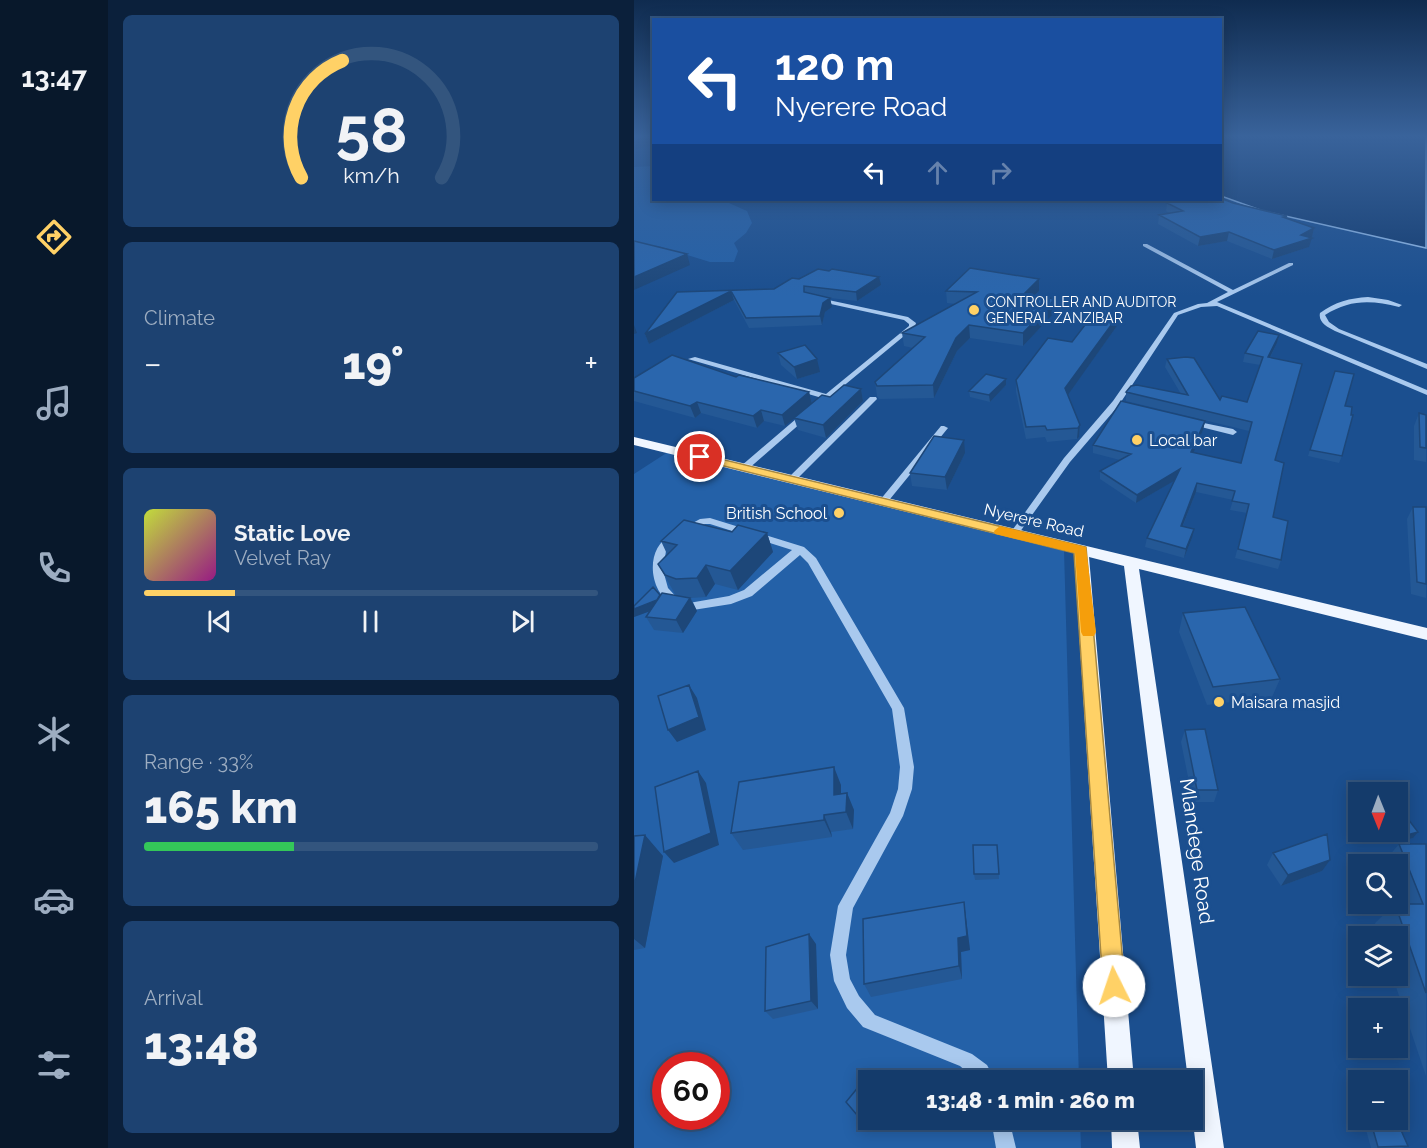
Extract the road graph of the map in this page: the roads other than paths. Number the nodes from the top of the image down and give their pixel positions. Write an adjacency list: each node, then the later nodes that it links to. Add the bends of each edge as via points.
1 (1145, 245): 3 (street)
2 (1291, 264): 3 (street)
3 (1233, 292): 5 (street)
4 (809, 298): 10 (street, via 906,318 913,323)
5 (1210, 303): 9 (street); 12 (street, via 1176,314)
6 (1399, 305): 8 (street, via 1359,298 1322,314 1328,326)
7 (692, 359): 10 (street)
8 (1426, 367)
9 (1426, 393)
10 (827, 397): 18 (street)
11 (872, 399): 19 (street)
12 (1116, 403): 13 (street); 21 (street, via 1067,460)
13 (1126, 406)
14 (1188, 421): 16 (street)
15 (944, 428): 20 (street)
16 (1233, 432)
17 (634, 441): 18 (main road, Nyerere Road)
18 (744, 468): 19 (main road, Nyerere Road)
19 (791, 480): 20 (main road, Nyerere Road)
20 (883, 502): 21 (main road, Nyerere Road)
21 (1014, 534): 23 (main road, Nyerere Road)
22 (800, 549): 22 (street, via 710,520 666,541 658,575 668,598 690,606 731,600 748,593); 26 (street, via 812,561 898,708 907,767 896,816 846,906 838,955 842,981 869,1021 966,1060)
23 (1081, 550): 24 (main road, Nyerere Road); 27 (main road)
24 (1130, 562): 25 (main road, Nyerere Road); 32 (main road, Mlandege Road)
25 (1426, 634)
26 (980, 1070)
27 (1120, 1070)
28 (1002, 1130): 30 (street)
29 (1125, 1130): 31 (main road)
30 (1006, 1148)
31 (1126, 1148)
32 (1210, 1148)

